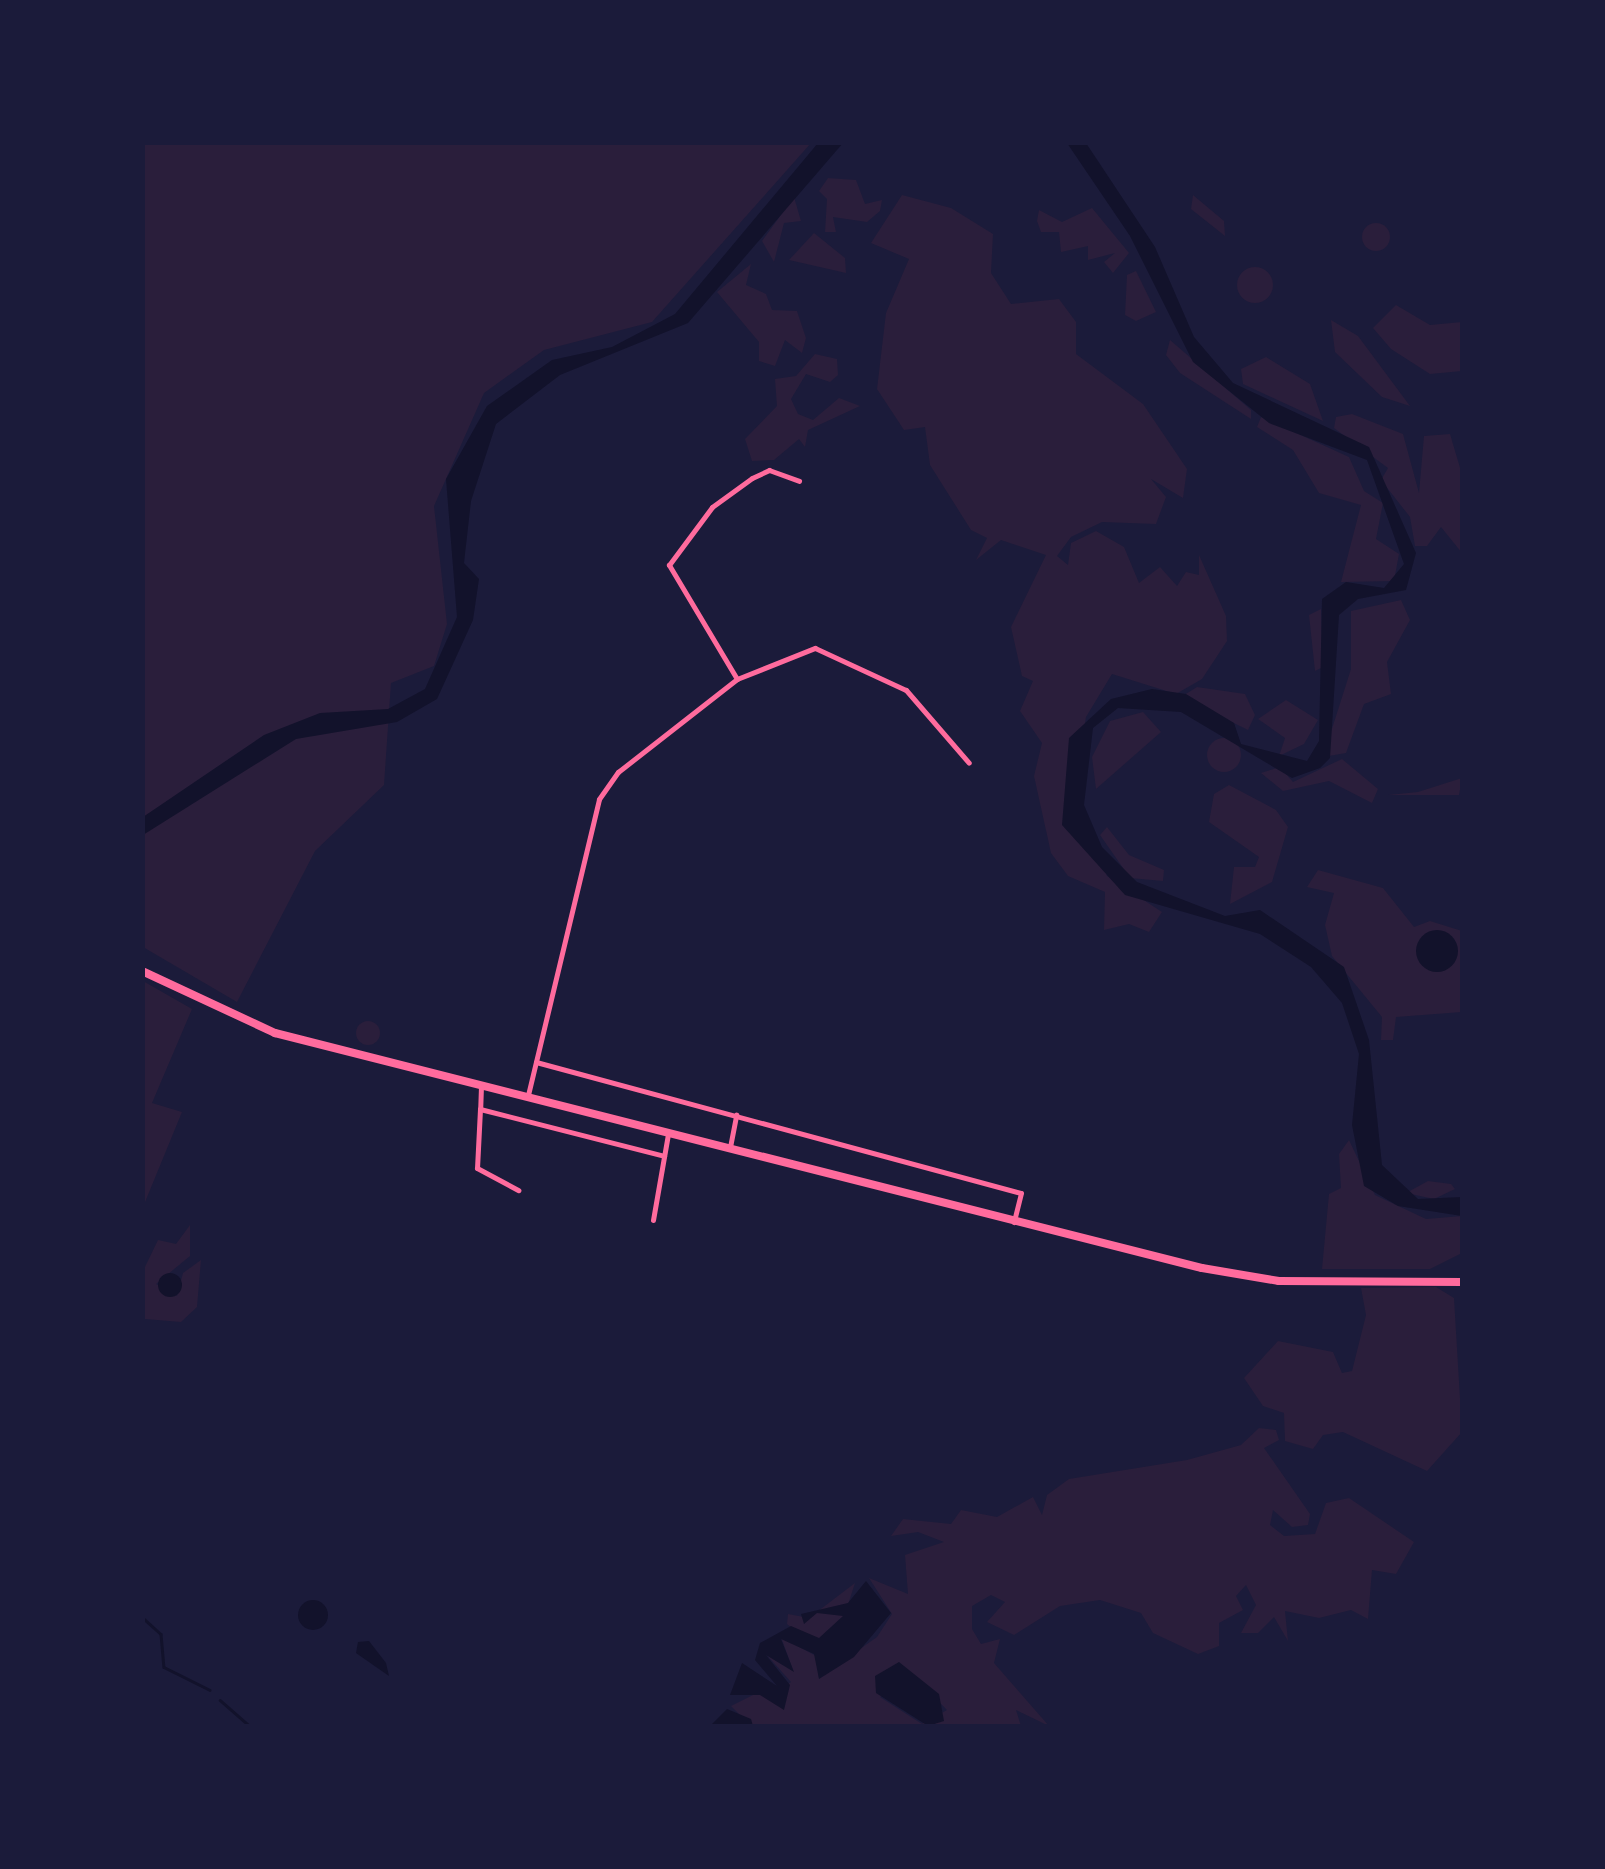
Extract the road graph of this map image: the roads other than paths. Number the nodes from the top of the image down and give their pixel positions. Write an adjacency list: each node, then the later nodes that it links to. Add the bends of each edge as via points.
1 (799, 481): 2 (street, via 769,470 752,478 712,508 669,564)
2 (736, 679): 3 (street, via 815,648 906,690); 5 (street, via 618,772 599,799)
3 (969, 763)
4 (142, 970): 6 (main road, via 275,1033)
5 (536, 1062): 7 (street); 9 (street)
6 (481, 1086): 7 (main road); 8 (street)
7 (527, 1098): 10 (main road)
8 (480, 1109): 12 (street); 13 (street, via 477,1168)
9 (736, 1115): 11 (street); 15 (street, via 1021,1194)
10 (668, 1134): 11 (main road); 12 (street)
11 (729, 1150): 15 (main road)
12 (664, 1156): 14 (street)
13 (518, 1190)
14 (653, 1220)
15 (1014, 1222): 16 (main road, via 1252,1278)
16 (1462, 1282)

